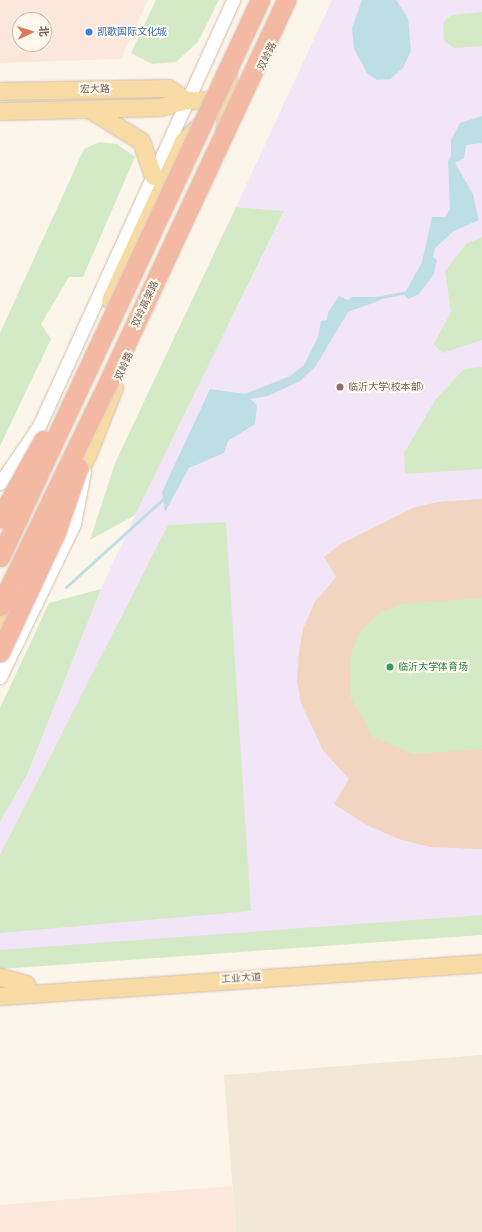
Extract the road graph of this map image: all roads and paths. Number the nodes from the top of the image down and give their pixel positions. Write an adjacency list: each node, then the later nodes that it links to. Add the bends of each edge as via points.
1 (233, 0): 7 (street)
2 (254, 0): 8 (main road, 双岭路, via 229,63)
3 (260, 0): 14 (highway, bridge)
4 (286, 0): 15 (highway, 双岭高架路, bridge)
5 (293, 0): 8 (main road, 双岭路, via 259,73)
6 (0, 91): 7 (main road, 宏大路, via 168,88)
7 (186, 100): 8 (main road, 宏大路); 9 (main road, 宏大路, via 160,107); 11 (street)
8 (226, 101): 13 (main road, 双岭路, via 183,141); 16 (main road, 双岭路, via 224,151 118,377)
9 (89, 109): 10 (main road, 宏大路); 11 (main road, via 141,141)
10 (0, 111)
11 (153, 176): 12 (street)
12 (126, 236): 13 (main road); 17 (street, via 39,426)
13 (114, 291): 18 (main road, 双岭路)
14 (104, 333): 18 (highway, bridge); 20 (highway, bridge)
15 (110, 378): 21 (highway, 双岭高架路, bridge); 23 (highway, bridge, via 56,532)
16 (87, 456): 22 (main road, 双岭路, via 34,551); 24 (street, via 74,524)
17 (0, 484)
18 (4, 516): 19 (main road, 双岭路)
19 (0, 538)
20 (0, 557)
21 (0, 606)
22 (0, 624)
23 (0, 652)
24 (0, 677)
25 (482, 954): 28 (main road, 工业大道)
26 (482, 963): 30 (main road, 工业大道)
27 (0, 977): 28 (main road)
28 (26, 984): 29 (main road, 工业大道)
29 (0, 986)
30 (0, 996)

